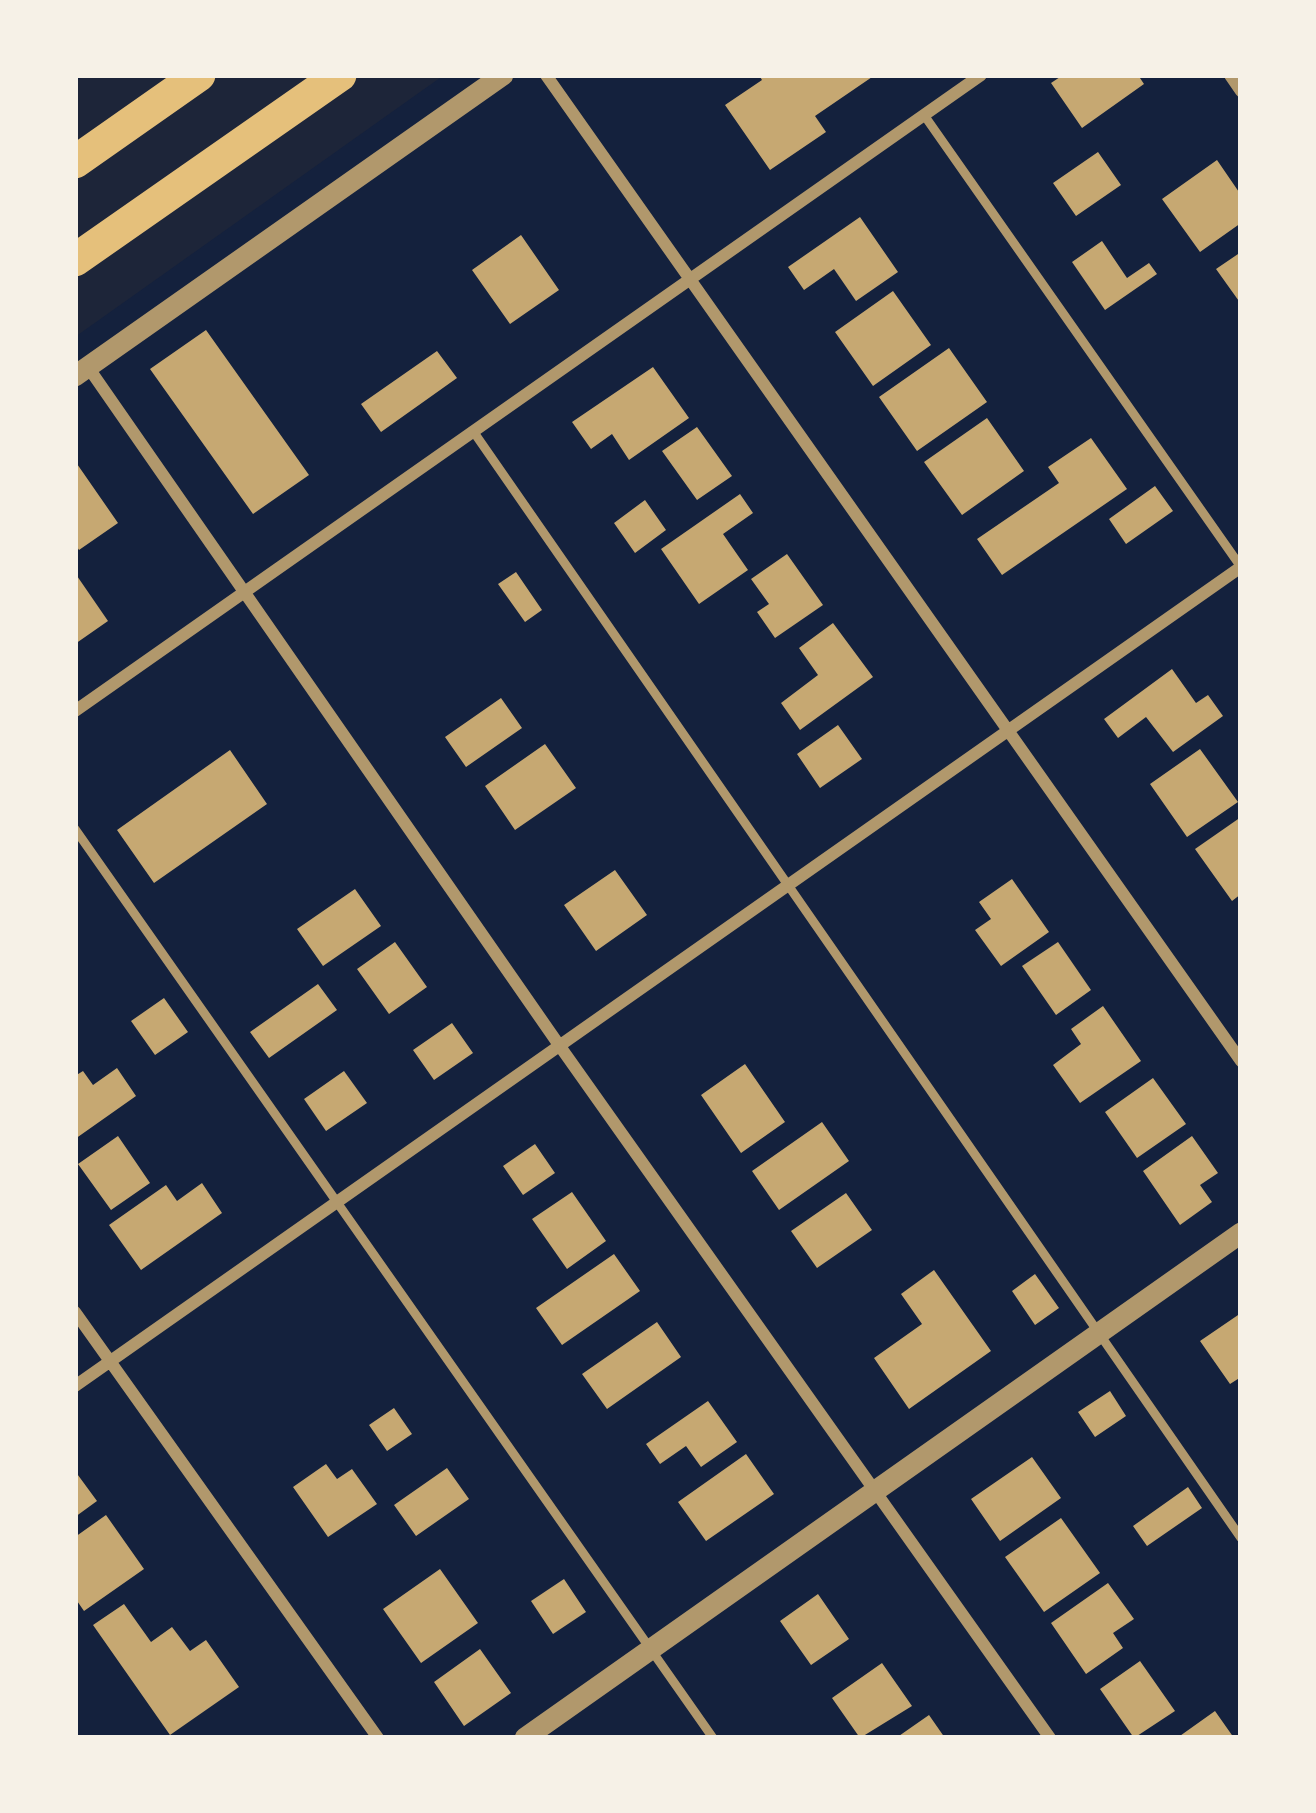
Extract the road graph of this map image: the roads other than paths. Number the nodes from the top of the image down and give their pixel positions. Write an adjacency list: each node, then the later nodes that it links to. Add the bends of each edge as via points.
1 (199, 75): 9 (highway)
2 (340, 75): 10 (highway)
3 (503, 75): 12 (street)
4 (546, 75): 11 (street)
5 (981, 75): 8 (street)
6 (1230, 75): 7 (street)
7 (1241, 91)
8 (924, 115): 11 (street); 14 (lane)
9 (75, 162)
10 (75, 260)
11 (690, 279): 13 (street); 17 (street)
12 (79, 364): 15 (street)
13 (473, 431): 15 (street); 19 (lane)
14 (1241, 567): 17 (street)
15 (246, 592): 16 (street); 20 (street)
16 (75, 711)
17 (1008, 731): 19 (street); 21 (street)
18 (75, 829): 22 (lane)
19 (787, 885): 20 (street); 25 (lane)
20 (559, 1045): 22 (street); 28 (street)
21 (1241, 1061)
22 (336, 1202): 26 (street); 30 (lane)
23 (1241, 1233): 25 (street)
24 (75, 1312): 26 (street)
25 (1097, 1333): 28 (street); 29 (lane)
26 (110, 1361): 27 (street); 31 (street)
27 (75, 1386)
28 (874, 1488): 30 (street); 34 (street)
29 (1241, 1538)
30 (650, 1649): 32 (street); 33 (lane)
31 (378, 1738)
32 (525, 1738)
33 (712, 1738)
34 (1050, 1738)

